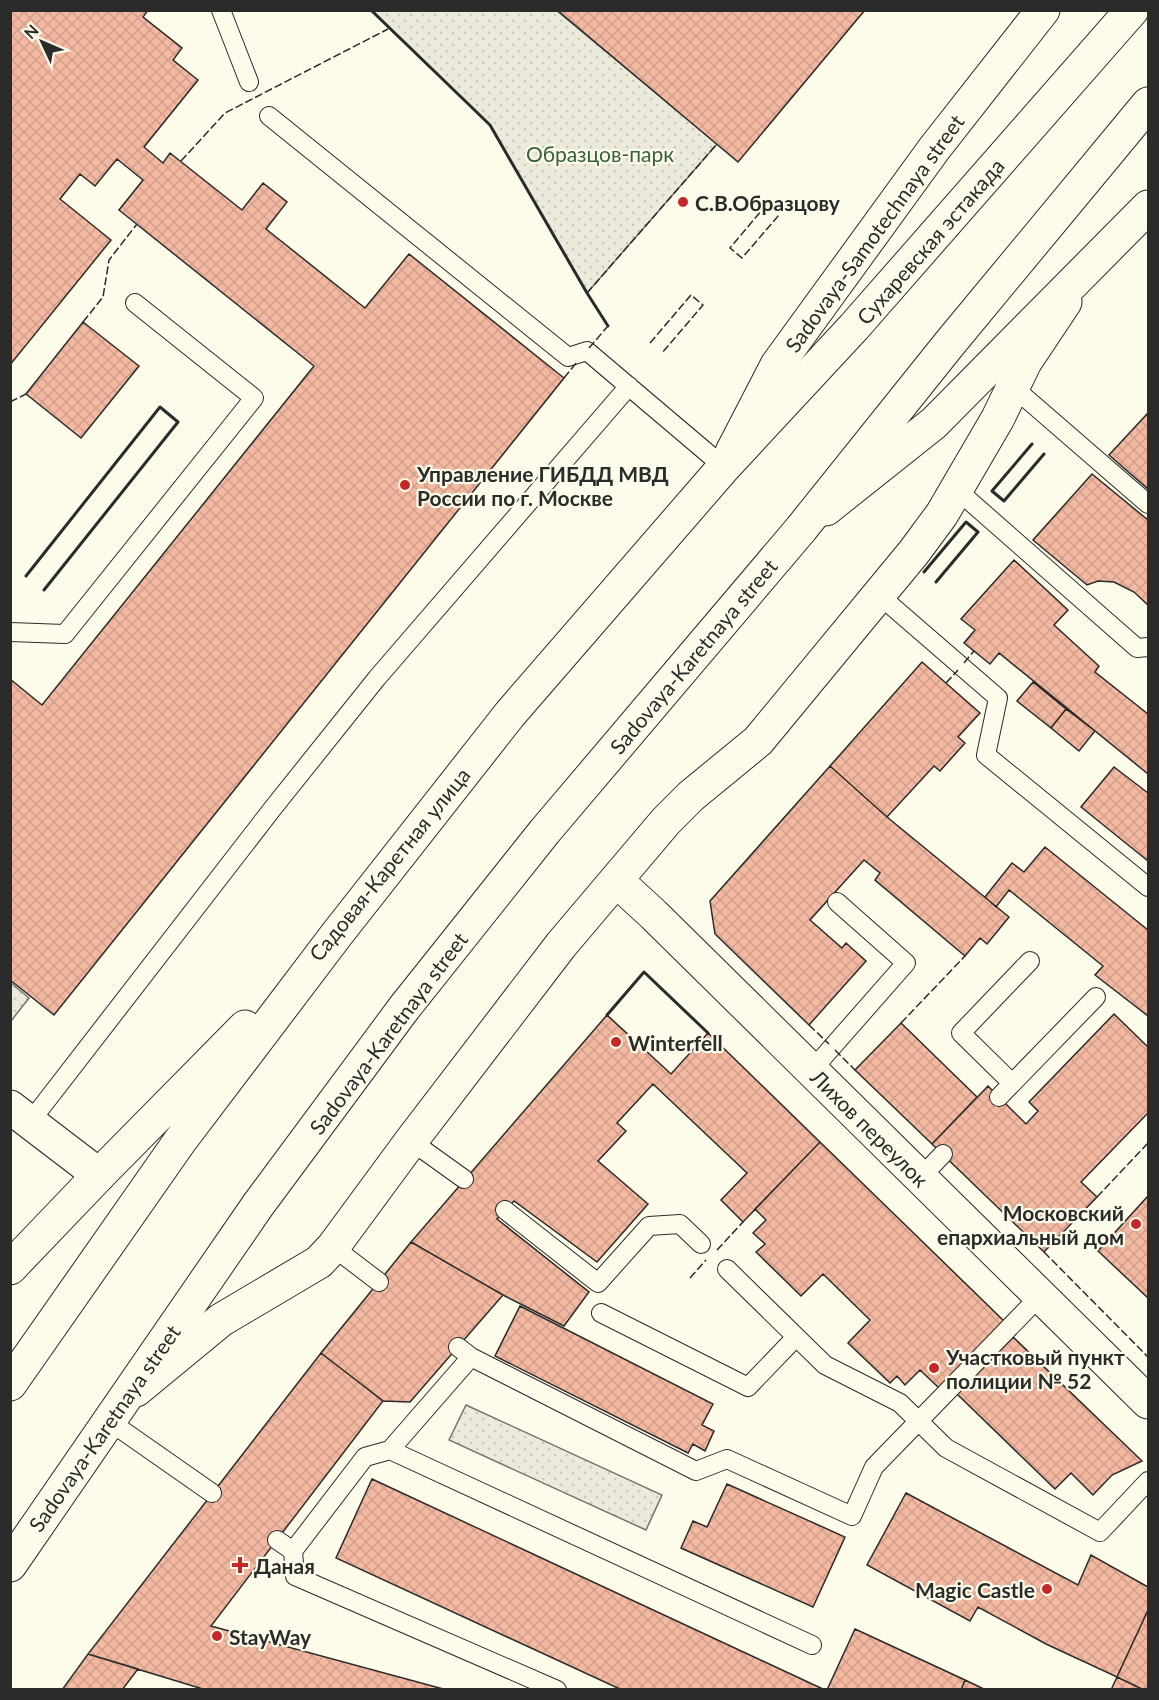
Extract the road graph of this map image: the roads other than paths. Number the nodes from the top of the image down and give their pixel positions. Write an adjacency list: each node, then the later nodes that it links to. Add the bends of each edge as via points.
1 (221, 10): 4 (lane)
2 (1043, 10): 12 (main road, Sadovaya-Samotechnaya street, via 934,149 777,364)
3 (1131, 10): 12 (main road, Сухаревская эстакада, via 854,327)
4 (249, 82)
5 (1149, 104): 15 (main road, via 950,342)
6 (269, 116): 10 (lane, via 568,357 587,351)
7 (1149, 207): 8 (main road)
8 (1084, 273): 11 (main road, via 1025,362); 15 (main road, via 934,423)
9 (135, 303): 17 (lane, via 254,398 66,634)
10 (628, 386): 12 (lane); 28 (lane, via 370,688)
11 (1013, 387): 13 (main road); 14 (lane)
12 (724, 467): 22 (main road, Садовая-Каретная улица, via 510,714)
13 (956, 489): 16 (main road); 18 (lane, via 1137,648)
14 (1149, 504)
15 (801, 529): 45 (main road, Sadovaya-Karetnaya street, via 545,831 404,1008 258,1205)
16 (879, 596): 19 (main road, via 758,741 691,796); 20 (lane, via 998,698 986,755)
17 (10, 632)
18 (1149, 647)
19 (616, 880): 25 (main road, Лихов переулок); 29 (main road, via 561,945)
20 (1149, 887)
21 (837, 902): 25 (lane, via 906,963)
22 (337, 934): 31 (main road, Садовая-Каретная улица); 43 (main road, via 180,1141)
23 (1030, 961): 26 (lane, via 961,1034)
24 (1096, 997): 26 (lane)
25 (812, 1070): 32 (main road, Лихов переулок)
26 (1012, 1083): 27 (lane)
27 (999, 1097)
28 (20, 1115): 31 (main road)
29 (411, 1141): 33 (lane); 36 (main road)
30 (943, 1154): 32 (lane)
31 (99, 1175): 37 (main road, Садовая-Каретная улица)
32 (920, 1178): 40 (main road, Лихов переулок)
33 (465, 1179)
34 (505, 1210): 35 (lane, via 598,1283 649,1226 680,1224)
35 (701, 1244)
36 (333, 1248): 39 (lane); 45 (main road, via 319,1262 221,1320)
37 (10, 1268)
38 (727, 1269): 42 (lane)
39 (379, 1282)
40 (1040, 1296): 44 (main road, Лихов переулок); 46 (lane)
41 (602, 1313): 42 (lane, via 748,1387)
42 (796, 1337): 46 (lane, via 825,1365 900,1403)
43 (10, 1384)
44 (1149, 1402)
45 (117, 1410): 49 (lane); 52 (main road, Sadovaya-Karetnaya street)
46 (918, 1421): 47 (lane, via 874,1467 852,1516 728,1459 696,1470 464,1352); 48 (lane, via 946,1448 1100,1532)
47 (390, 1450): 51 (lane, via 364,1457); 53 (lane)
48 (1149, 1481)
49 (212, 1493)
50 (276, 1540): 51 (lane)
51 (293, 1551): 54 (lane, via 295,1576)
52 (10, 1565)
53 (812, 1645)
54 (557, 1689)

